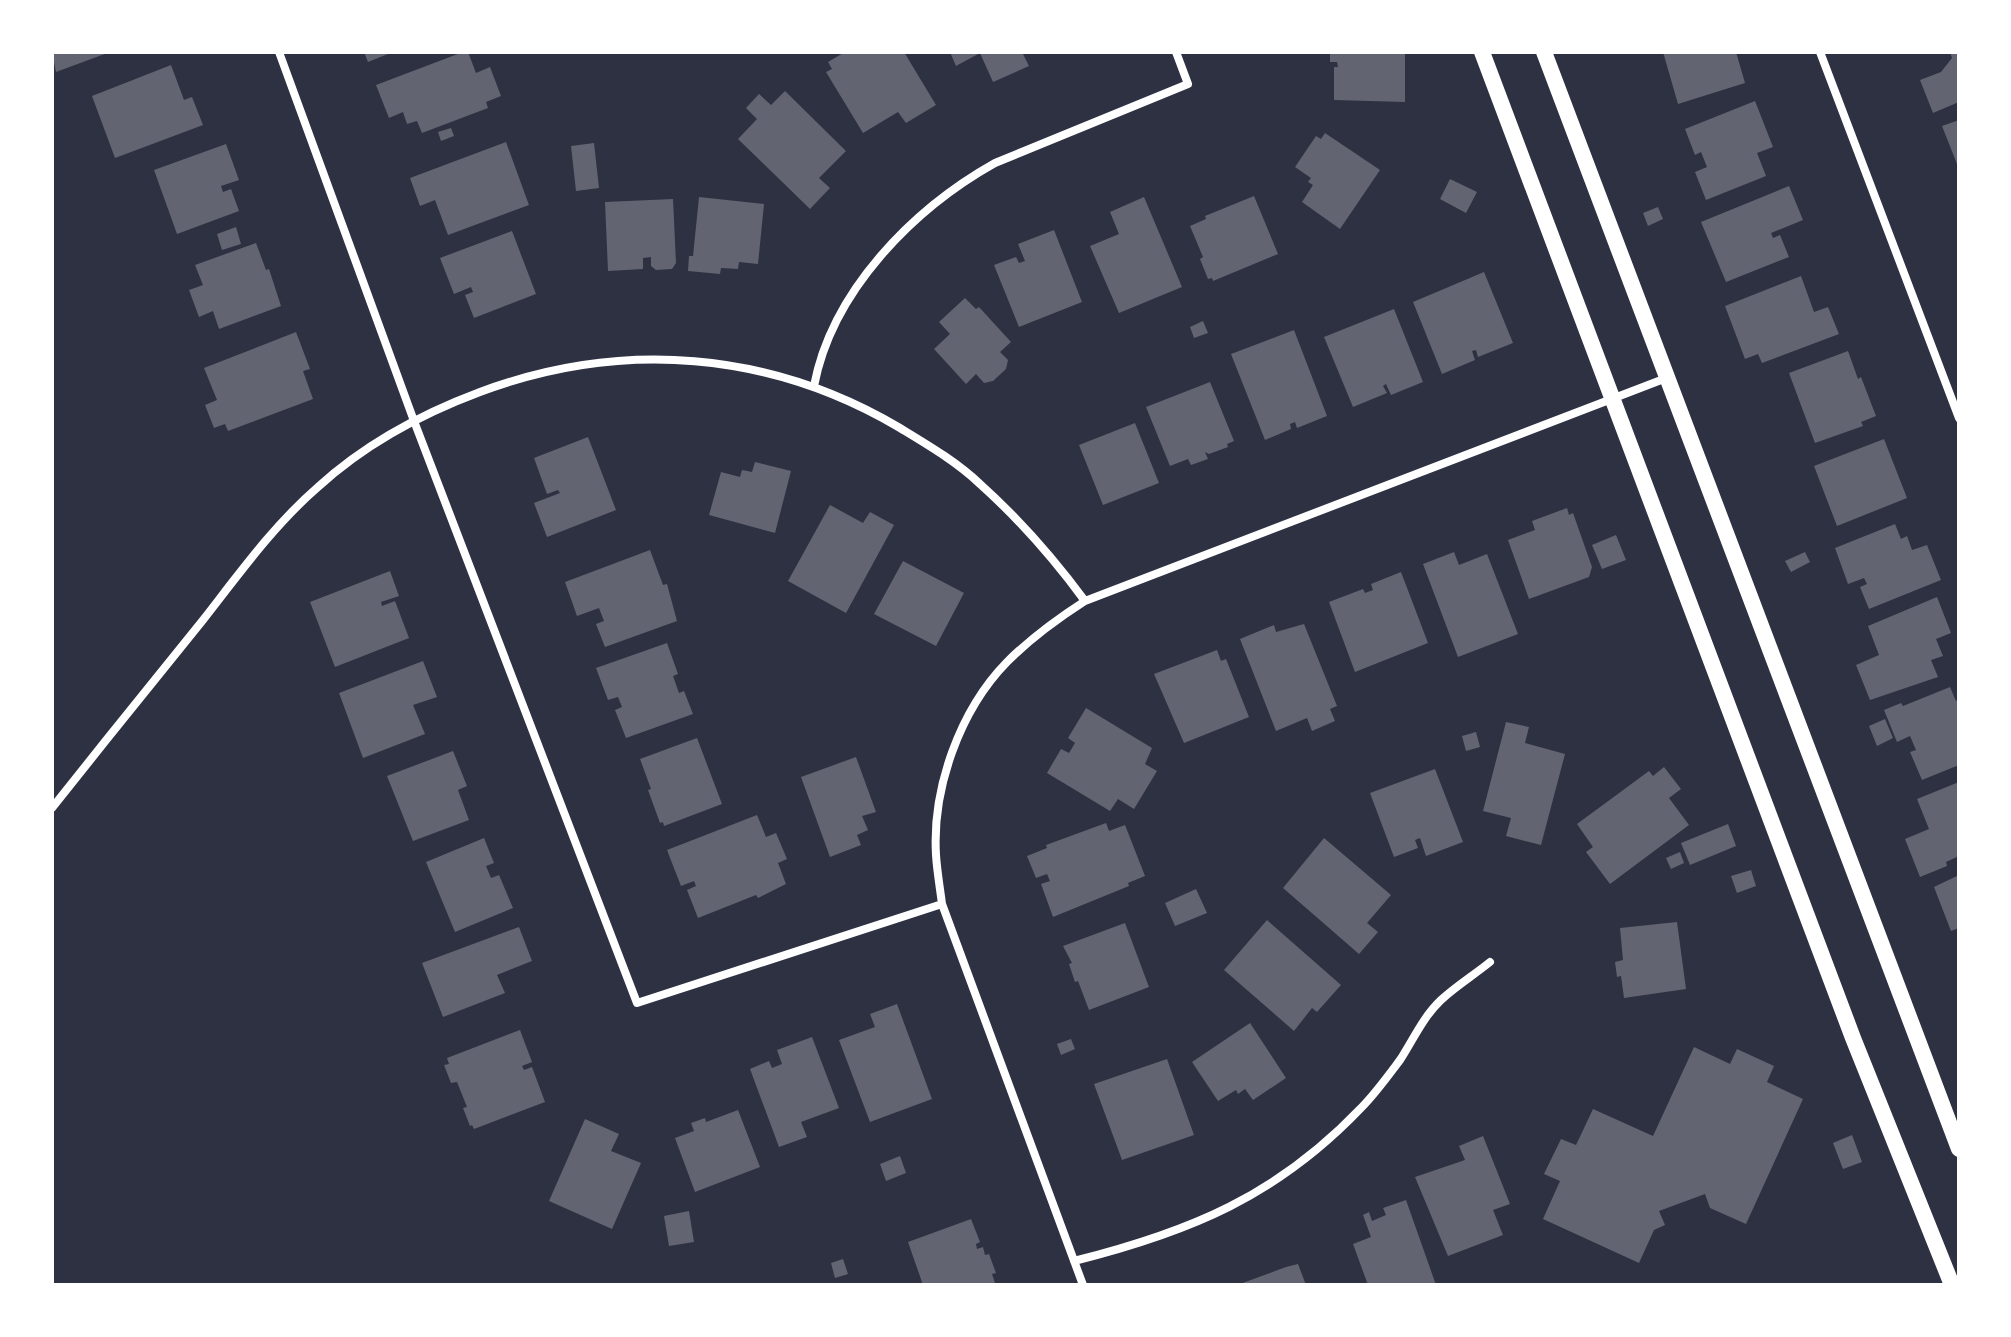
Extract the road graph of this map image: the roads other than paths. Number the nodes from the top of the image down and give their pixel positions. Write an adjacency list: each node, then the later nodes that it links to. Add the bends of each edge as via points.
1 (279, 52): 10 (street)
2 (1176, 52): 7 (street, via 1188,84 995,163 922,214 846,305 820,359)
3 (1482, 52): 8 (main road)
4 (1544, 52): 6 (main road)
5 (1820, 52): 9 (street)
6 (1669, 377): 8 (street); 15 (main road)
7 (814, 386): 10 (street, via 689,359 626,359 562,367 513,381); 11 (street, via 927,444 978,482 1024,527)
8 (1614, 398): 11 (street); 18 (main road, via 1853,1038)
9 (1959, 418)
10 (414, 421): 12 (street, via 329,478 277,528); 13 (street, via 637,1003)
11 (1085, 601): 13 (street, via 1042,629 1004,664 974,706 939,802 936,853)
12 (52, 808)
13 (942, 904): 16 (street)
14 (1490, 962): 16 (street, via 1441,1000 1362,1107 1272,1183 1221,1213 1166,1236)
15 (1959, 1149)
16 (1074, 1261): 17 (street)
17 (1083, 1285)
18 (1952, 1285)

